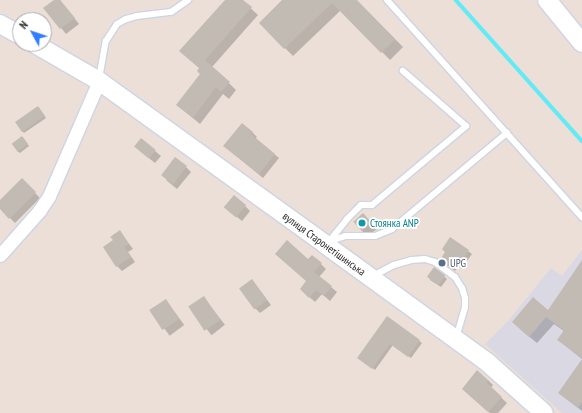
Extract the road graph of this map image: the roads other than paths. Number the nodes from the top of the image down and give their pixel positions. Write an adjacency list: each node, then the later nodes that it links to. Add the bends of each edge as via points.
1 (188, 0): 9 (lane, via 172,12 132,18 117,24 105,45)
2 (387, 0): 10 (lane)
3 (548, 0): 6 (main road)
4 (0, 24): 5 (main road)
5 (12, 31)
6 (582, 43)
7 (49, 52): 9 (main road, вулиця Старонетішинська)
8 (403, 71): 12 (lane, via 466,126 372,205 361,205)
9 (99, 81): 12 (main road, вулиця Старонетішинська); 13 (street, via 49,196)
10 (507, 133): 11 (lane); 12 (lane, via 392,229 375,236 338,238)
11 (582, 218)
12 (326, 245): 14 (main road, вулиця Старонетішинська)
13 (0, 255)
14 (371, 277): 15 (main road, вулиця Старонетішинська); 15 (lane, via 411,260 425,259 435,262 455,277 465,298)
15 (456, 339): 16 (main road, вулиця Старонетішинська, via 487,362)
16 (544, 413)

